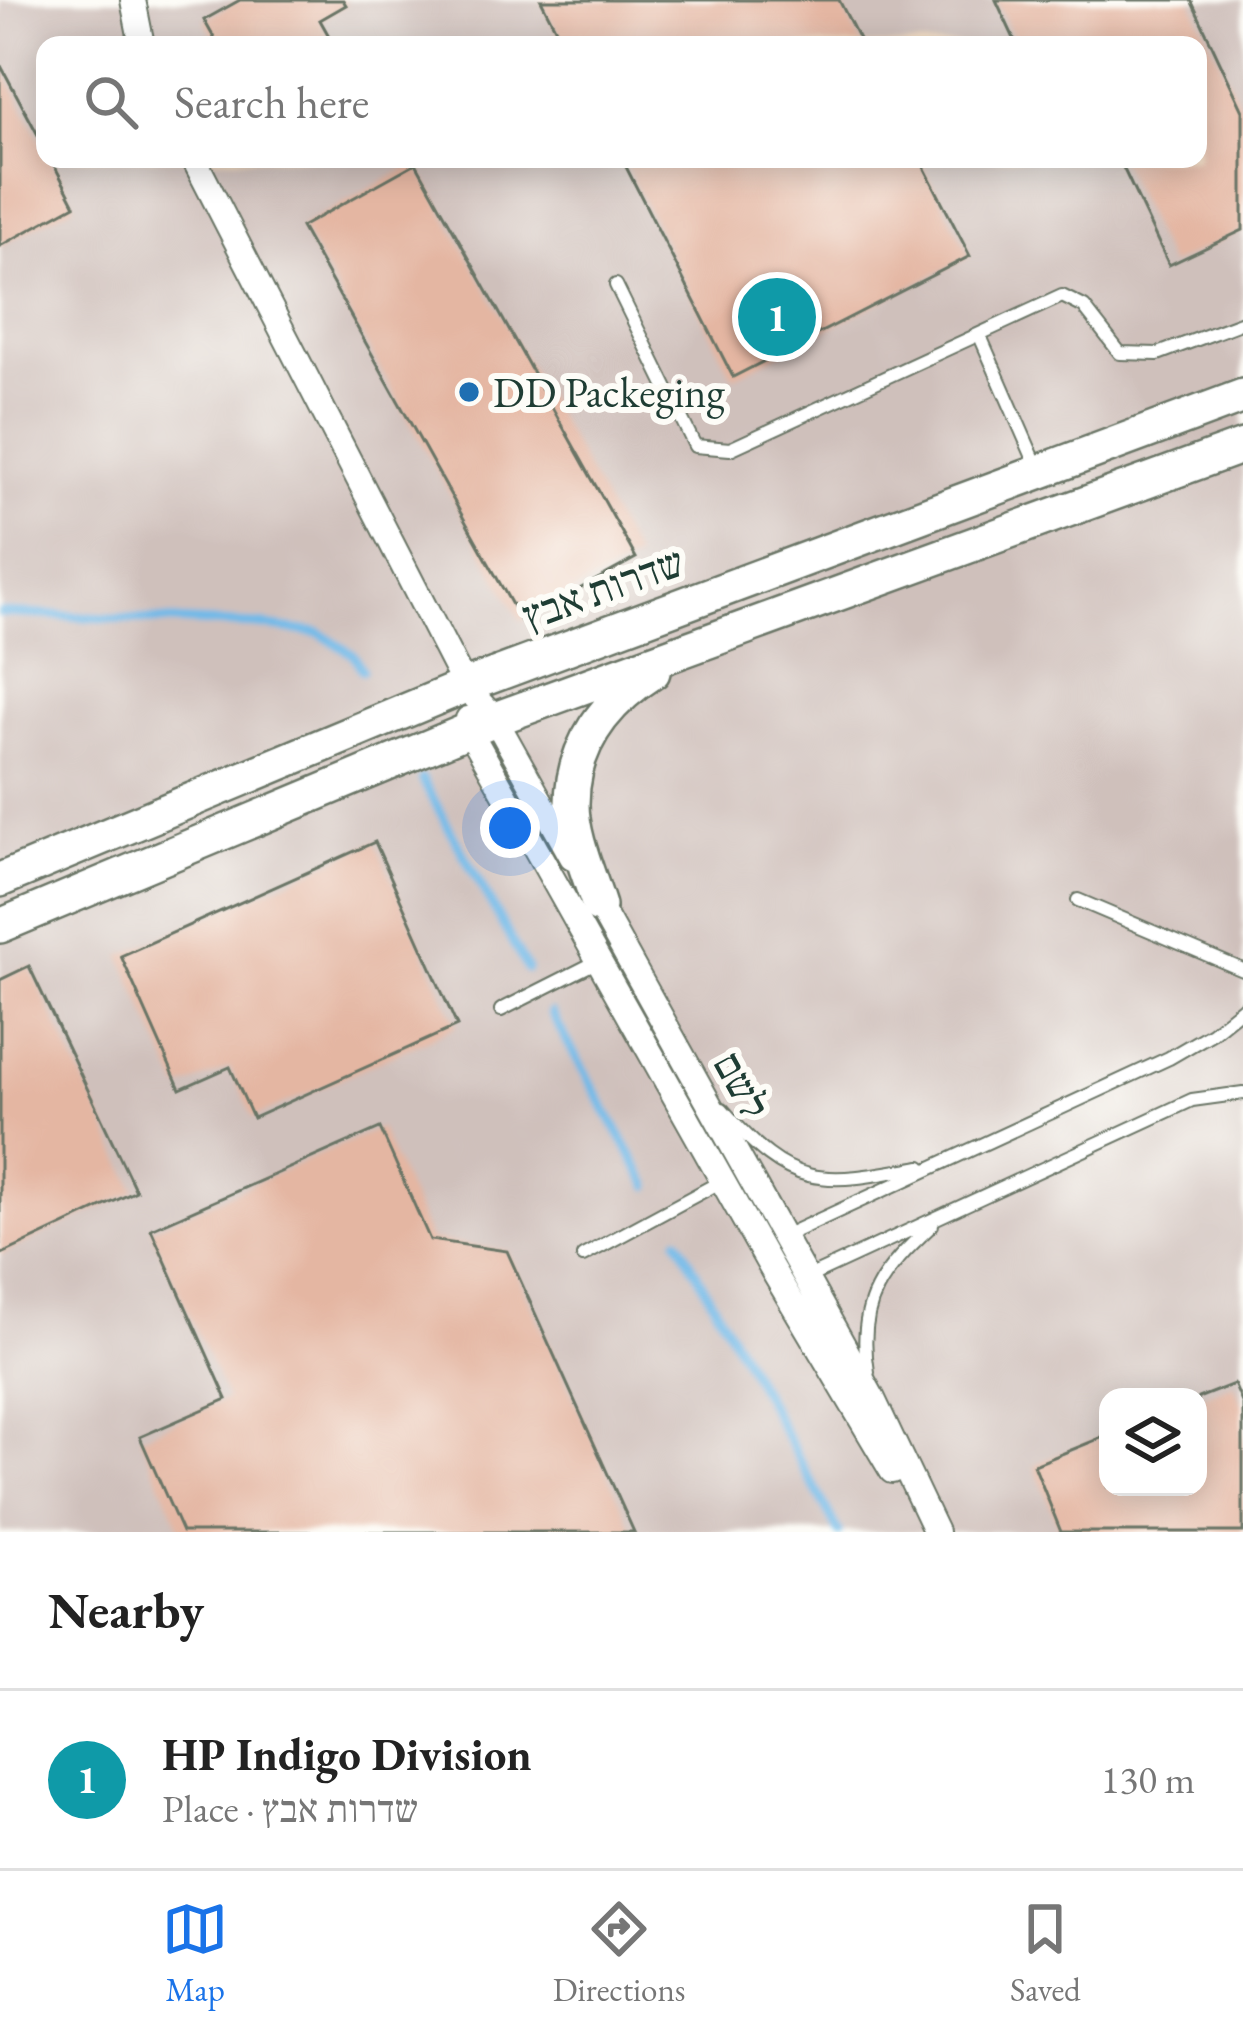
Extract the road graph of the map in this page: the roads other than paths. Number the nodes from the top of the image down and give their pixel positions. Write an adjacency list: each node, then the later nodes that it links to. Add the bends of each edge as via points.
1 (134, 0): 2 (street)
2 (140, 36)
3 (199, 168): 11 (street, לשם)
4 (616, 286): 6 (lane, via 695,446 730,449)
5 (1243, 322): 6 (lane, via 1158,355 1120,353 1084,307 1062,296)
6 (980, 336): 9 (lane)
7 (1243, 396): 9 (street, שדרות אבץ)
8 (1243, 446): 10 (street, שדרות אבץ)
9 (1040, 472): 11 (street, שדרות אבץ)
10 (695, 645): 12 (street, שדרות אבץ); 15 (street, via 598,717 579,758 572,806)
11 (465, 686): 12 (street, לשם); 13 (street, שדרות אבץ)
12 (482, 725): 15 (street, לשם); 16 (street, שדרות אבץ); 17 (street, לשם)
13 (0, 880)
14 (1078, 900): 18 (lane)
15 (599, 905): 21 (street, לשם)
16 (0, 926)
17 (598, 961): 20 (lane); 24 (street, לשם)
18 (1243, 970)
19 (1243, 1008): 23 (lane, via 1169,1058)
20 (501, 1010)
21 (692, 1075): 23 (lane, via 751,1142 802,1175 855,1179); 26 (street, לשם)
22 (1243, 1093): 25 (lane, via 1192,1100)
23 (940, 1163): 26 (lane)
24 (722, 1181): 27 (lane); 28 (street, לשם)
25 (940, 1217): 29 (lane); 30 (lane, via 888,1266 873,1294 864,1352)
26 (782, 1236): 28 (lane); 29 (street, לשם)
27 (583, 1256)
28 (772, 1269): 29 (lane); 31 (street, לשם)
29 (806, 1279): 30 (street, לשם)
30 (872, 1397): 31 (street, לשם)
31 (932, 1532)

